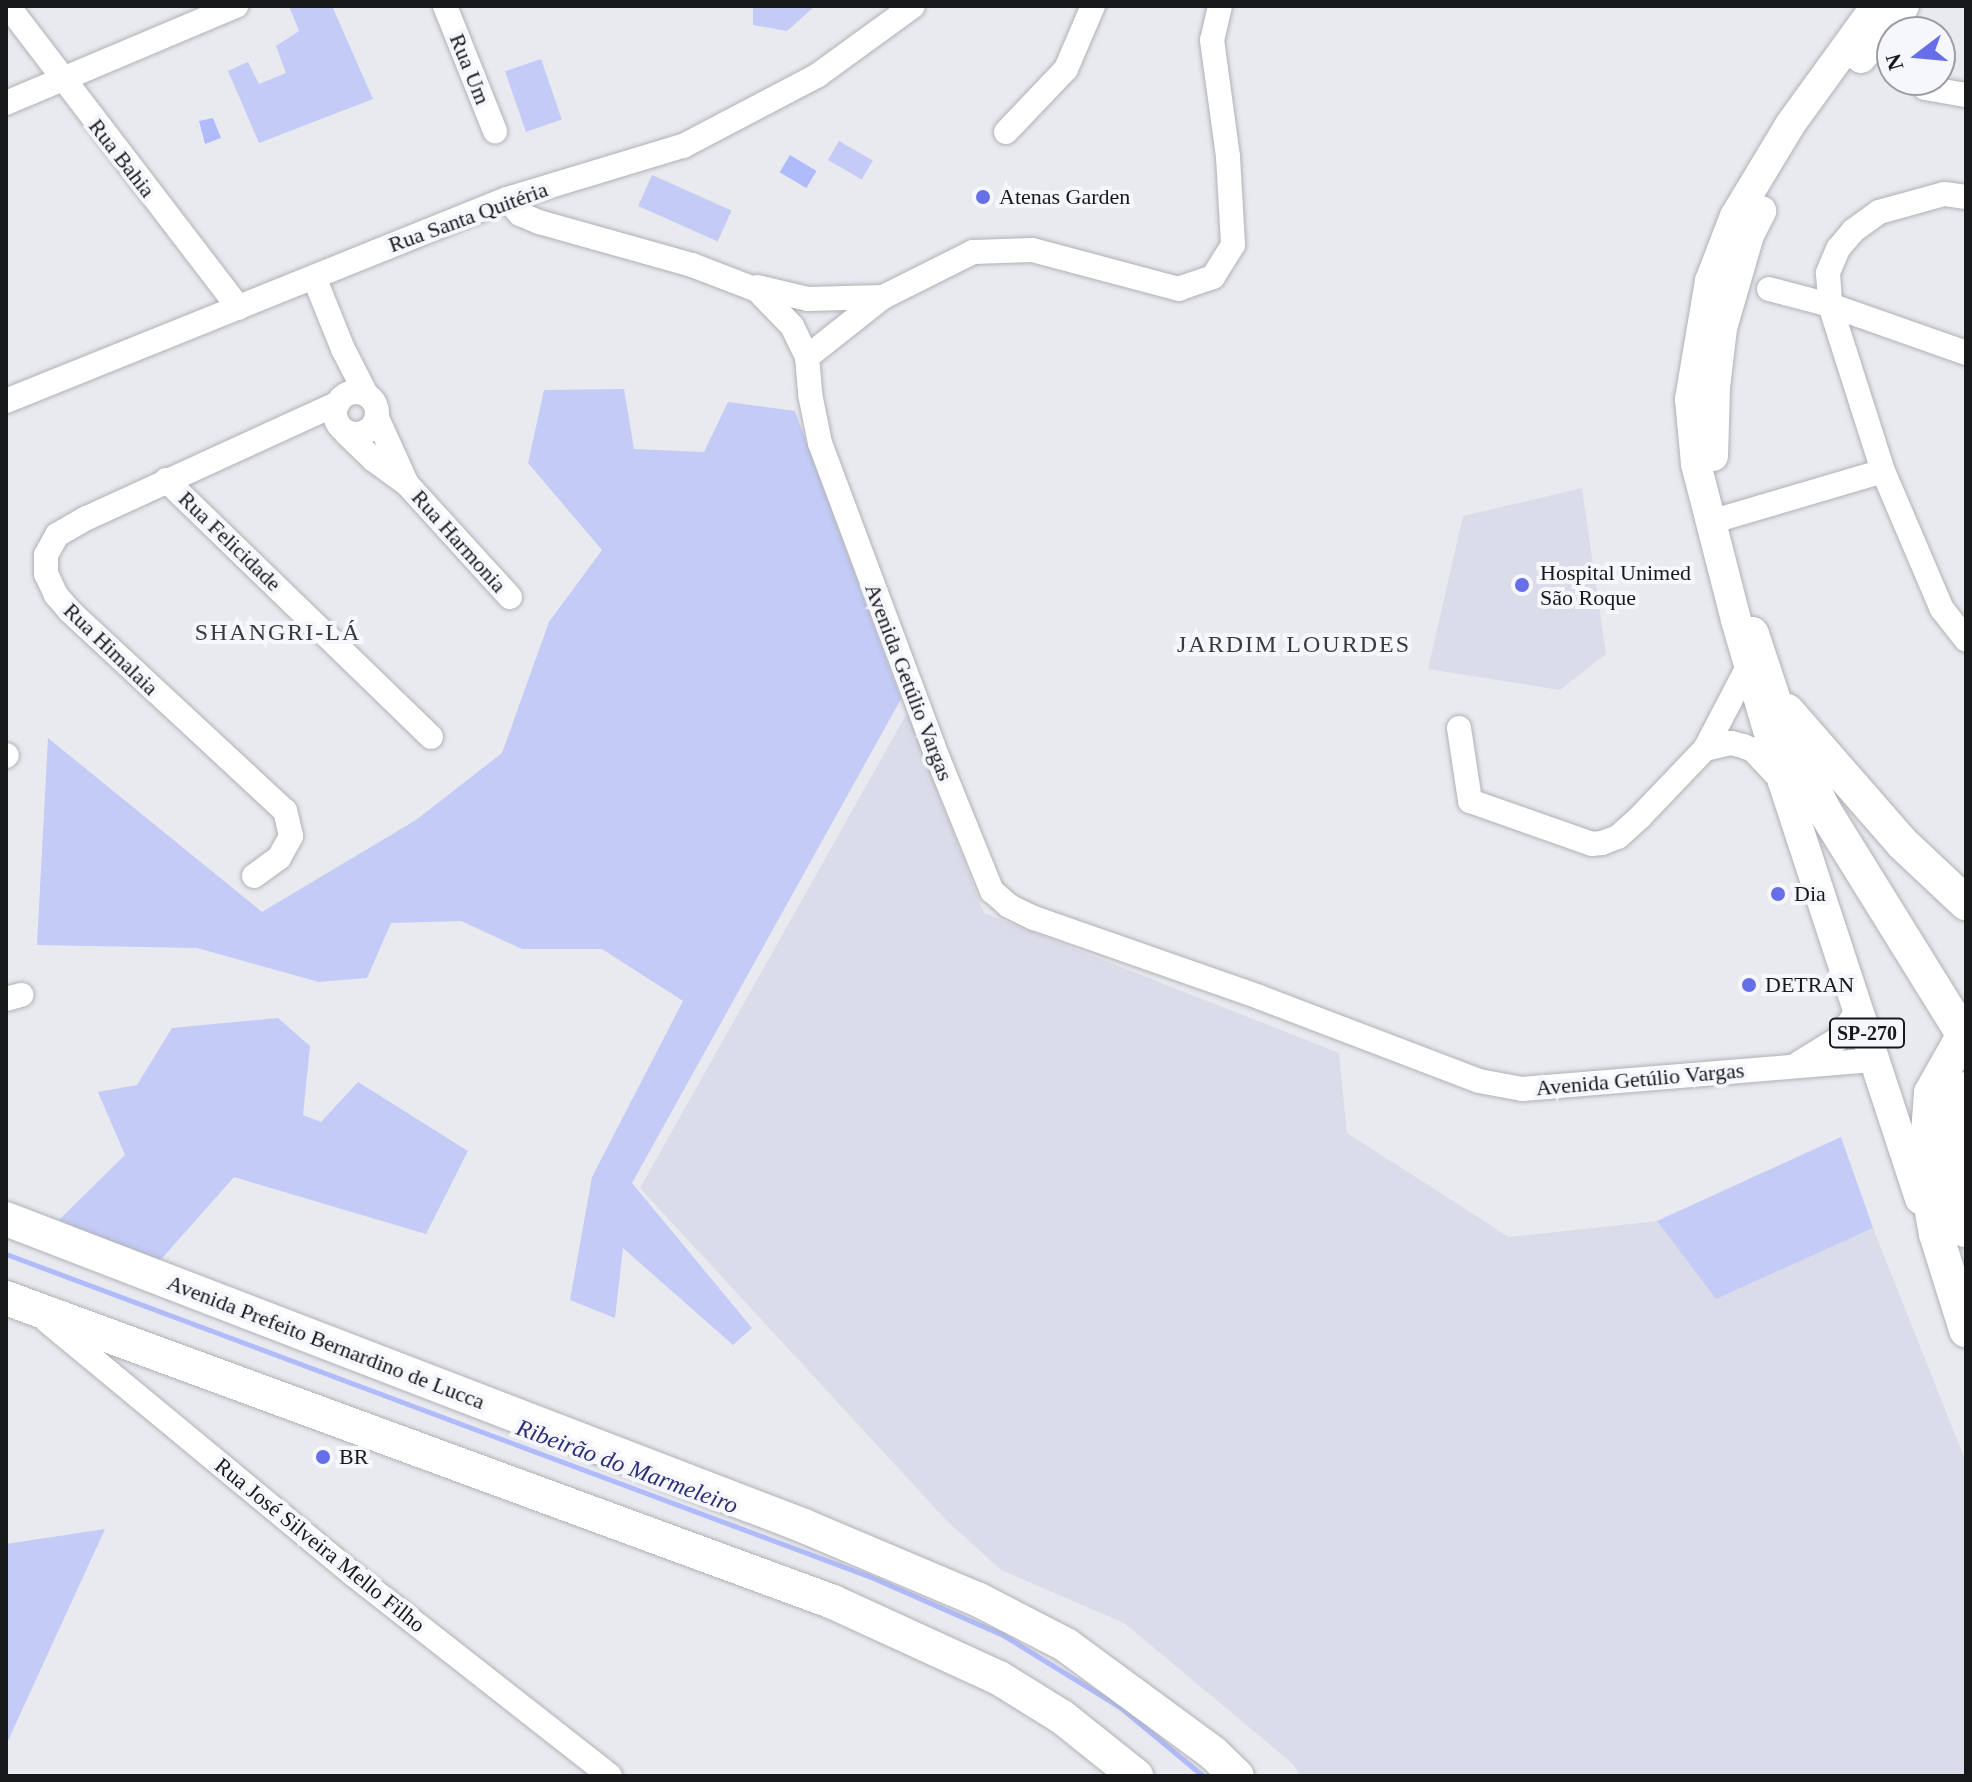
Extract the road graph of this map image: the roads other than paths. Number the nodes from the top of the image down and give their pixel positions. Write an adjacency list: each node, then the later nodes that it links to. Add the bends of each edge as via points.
1 (8, 6): 9 (street, Rua Bahia)
2 (236, 6): 9 (street)
3 (445, 6): 11 (street, Rua Um)
4 (913, 6): 14 (street, Rua Santa Quitéria, via 818,75 722,128 683,146)
5 (1093, 6): 12 (street, via 1066,69)
6 (1220, 6): 18 (street, via 1212,40 1233,245 1213,277 1179,289 1032,250 973,252)
7 (1876, 6): 29 (main road, via 1790,125 1743,203 1710,281 1690,399 1696,464)
8 (1904, 6): 29 (main road, via 1801,135 1749,235 1722,328 1715,387 1711,443)
9 (62, 80): 10 (street); 20 (street, Rua Bahia)
10 (6, 103)
11 (495, 131)
12 (1006, 132)
13 (1966, 197): 19 (street, via 1944,194 1904,203 1879,212 1853,231 1828,273)
14 (507, 199): 15 (street, Rua Santa Quitéria); 16 (street, via 520,214 539,222)
15 (314, 277): 20 (street, Rua Santa Quitéria); 24 (street, Rua Harmonia, via 343,349)
16 (751, 287): 18 (street, via 808,299); 22 (street, via 776,306)
17 (1769, 289): 19 (street)
18 (883, 297): 22 (street)
19 (1830, 305): 21 (street); 26 (street)
20 (239, 308): 23 (street, Rua Santa Quitéria)
21 (1966, 353)
22 (807, 357): 43 (street, Avenida Getúlio Vargas, via 820,443 882,612 992,891 1009,906 1479,1081 1522,1089)
23 (6, 401)
24 (347, 410): 25 (street, via 368,431); 25 (street, Rua Harmonia, via 375,401); 27 (street, Rua Himalaia, via 304,421); 28 (street, Rua Harmonia)
25 (377, 418): 28 (street, Rua Harmonia)
26 (1883, 471): 29 (street); 31 (street, via 1942,609)
27 (166, 480): 35 (street, Rua Felicidade); 38 (street, Rua Himalaia, via 57,535 46,555 46,574 69,610 285,811 291,836 279,858)
28 (407, 484): 30 (street, Rua Harmonia)
29 (1717, 520): 32 (main road); 32 (main road, via 1732,607)
30 (510, 597)
31 (1966, 640)
32 (1750, 649): 33 (highway); 36 (street); 37 (main road)
33 (1773, 695): 39 (highway, via 1902,843); 41 (highway, via 1783,728 1824,810)
34 (1459, 728): 36 (street, via 1470,801 1592,844 1618,837)
35 (431, 737)
36 (1705, 749): 37 (street, via 1731,743 1753,750)
37 (1783, 782): 40 (main road, SP-270)
38 (254, 876)
39 (1966, 903)
40 (1859, 1009): 42 (main road, SP-270); 43 (street, Avenida Getúlio Vargas, via 1838,1039)
41 (1962, 1032): 47 (highway, SP-270, via 1931,1093 1926,1140 1930,1206)
42 (1876, 1060): 43 (street, Avenida Getúlio Vargas); 47 (main road, SP-270)
43 (1793, 1066)
44 (1966, 1089): 46 (highway, via 1953,1129 1951,1160)
45 (6, 1219): 52 (highway, Avenida Prefeito Bernardino de Lucca, via 804,1526 979,1600 1066,1645)
46 (1966, 1230)
47 (1949, 1284): 49 (highway, SP-270)
48 (20, 1303): 50 (street, Rua José Silveira Mello Filho); 51 (highway, via 833,1602 999,1678 1062,1717)
49 (1966, 1330)
50 (610, 1776)
51 (1136, 1776)
52 (1237, 1776)

